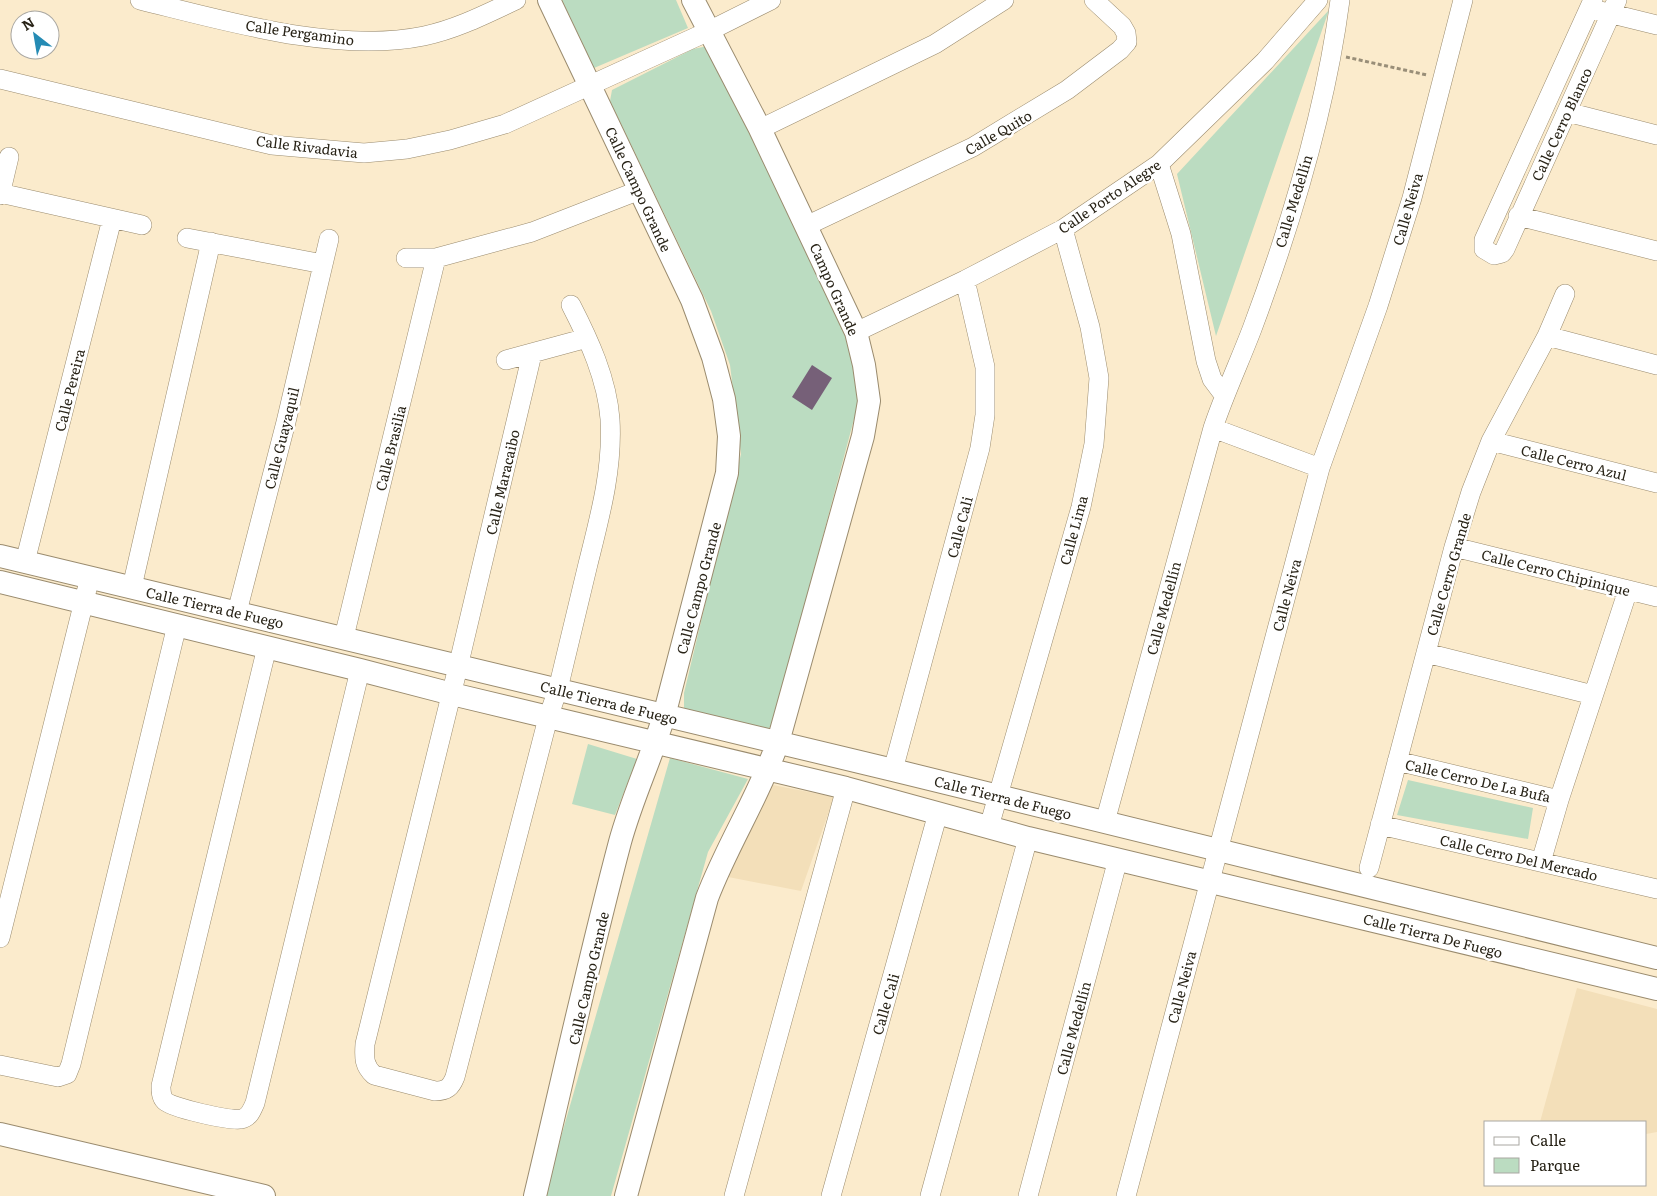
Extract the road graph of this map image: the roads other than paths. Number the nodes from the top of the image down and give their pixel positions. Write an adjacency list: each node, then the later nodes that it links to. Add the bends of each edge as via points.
1 (140, 0): 2 (street, Calle Pergamino, via 240,24 327,39 370,41 439,32)
2 (516, 0)
3 (550, 0): 16 (street, Calle Campo Grande)
4 (693, 0): 14 (street, Campo Grande)
5 (771, 0): 14 (street, Calle Rivadavia)
6 (1004, 0): 18 (street, via 935,44)
7 (1094, 0): 27 (street, Calle Quito, via 1126,33 1127,42 1120,50 1067,90 973,147)
8 (1318, 0): 21 (street, Calle Porto Alegre, via 1265,61)
9 (1340, 0): 45 (street, Calle Medellín, via 1333,54 1283,236 1251,330)
10 (1463, 0): 48 (street, Calle Neiva, via 1412,198 1378,306)
11 (1591, 4): 12 (street); 24 (street, Calle Cerro Blanco, via 1484,240 1487,252 1498,254 1505,249)
12 (1614, 7): 13 (street); 17 (street, Calle Cerro Blanco)
13 (1657, 25)
14 (709, 31): 16 (street, Calle Rivadavia); 18 (street, Campo Grande)
15 (0, 79): 16 (street, Calle Rivadavia, via 272,145 364,153 450,140 505,124)
16 (590, 85): 22 (street, Calle Campo Grande)
17 (1567, 112): 19 (street); 24 (street, Calle Cerro Blanco)
18 (760, 129): 27 (street, Campo Grande)
19 (1657, 135)
20 (9, 157): 23 (street)
21 (1159, 164): 28 (street, Calle Porto Alegre); 45 (street, via 1181,234 1206,360 1212,379)
22 (640, 190): 34 (street, via 532,232); 69 (street, Calle Campo Grande, via 692,300 713,357 729,436 727,472 718,513)
23 (0, 194): 25 (street)
24 (1518, 216): 32 (street)
25 (112, 219): 26 (street); 52 (street, Calle Pereira)
26 (142, 226)
27 (806, 226): 39 (street, Campo Grande)
28 (1063, 229): 36 (street, Calle Porto Alegre); 77 (street, Calle Lima, via 1090,327 1099,378 1094,444 1081,506)
29 (187, 238): 31 (street)
30 (328, 239): 35 (street, Calle Guayaquil)
31 (211, 242): 35 (street); 55 (street)
32 (1657, 250)
33 (406, 258): 34 (street)
34 (436, 258): 61 (street, Calle Brasilia)
35 (322, 264): 59 (street, Calle Guayaquil, via 286,422)
36 (966, 280): 39 (street, Calle Porto Alegre); 75 (street, Calle Cali, via 985,367 986,415 980,448)
37 (1565, 294): 40 (street, Calle Cerro Grande)
38 (571, 305): 41 (street)
39 (856, 332): 71 (street, Campo Grande, via 869,401 863,436)
40 (1546, 336): 44 (street); 47 (street, Calle Cerro Grande)
41 (588, 338): 42 (street); 66 (street, via 610,417 610,457 606,491)
42 (532, 354): 43 (street); 64 (street, Calle Maracaibo)
43 (506, 360)
44 (1657, 365)
45 (1224, 395): 46 (street, Calle Medellín)
46 (1213, 428): 48 (street); 80 (street, Calle Medellín)
47 (1491, 441): 49 (street, Calle Cerro Azul); 50 (street, Calle Cerro Grande)
48 (1320, 468): 84 (street, Calle Neiva)
49 (1657, 483)
50 (1454, 547): 56 (street, Calle Cerro Chipinique); 63 (street, Calle Cerro Grande)
51 (0, 556): 52 (street, Calle Tierra de Fuego)
52 (26, 562): 53 (street, Calle Tierra de Fuego)
53 (90, 577): 55 (street, Calle Tierra de Fuego); 58 (street)
54 (0, 582): 58 (street, Calle Tierra de Fuego)
55 (132, 587): 59 (street, Calle Tierra de Fuego)
56 (1628, 590): 57 (street, Calle Cerro Chipinique); 68 (street)
57 (1657, 597)
58 (84, 603): 60 (street, Calle Tierra de Fuego); 90 (street)
59 (237, 612): 61 (street, Calle Tierra de Fuego)
60 (176, 625): 62 (street, Calle Tierra de Fuego); 93 (street, via 67,1074 58,1077)
61 (344, 638): 64 (street, Calle Tierra de Fuego)
62 (267, 647): 65 (street, Calle Tierra de Fuego); 65 (street, via 161,1086 165,1102 174,1106 242,1119 250,1114)
63 (1426, 653): 68 (street); 73 (street, Calle Cerro Grande)
64 (458, 666): 66 (street, Calle Tierra de Fuego); 67 (street, Calle Maracaibo)
65 (360, 670): 67 (street, Calle Tierra de Fuego)
66 (558, 690): 69 (street, Calle Tierra de Fuego); 70 (street)
67 (452, 694): 70 (street, Calle Tierra de Fuego); 70 (street, Calle Maracaibo, via 364,1044 364,1059 374,1075 435,1091 444,1091 452,1086 455,1077)
68 (1594, 695): 78 (street)
69 (664, 716): 71 (street, Calle Tierra de Fuego); 72 (street, Calle Campo Grande)
70 (548, 718): 72 (street, Calle Tierra de Fuego)
71 (778, 742): 74 (street); 75 (street, Calle Tierra de Fuego)
72 (656, 743): 74 (street, Calle Tierra de Fuego); 96 (street, Calle Campo Grande, via 620,840)
73 (1397, 761): 78 (street, Calle Cerro De La Bufa); 81 (street, Calle Cerro Grande)
74 (768, 769): 76 (street, Calle Tierra de Fuego); 97 (street, via 707,898)
75 (893, 770): 77 (street, Calle Tierra de Fuego)
76 (846, 788): 79 (street, Calle Tierra de Fuego); 98 (street)
77 (998, 796): 80 (street, Calle Tierra de Fuego); 82 (street, Calle Lima)
78 (1559, 800): 86 (street)
79 (938, 813): 82 (street, Calle Tierra de Fuego); 99 (street, Calle Cali)
80 (1105, 822): 84 (street, Calle Tierra de Fuego)
81 (1380, 825): 86 (street, Calle Cerro Del Mercado); 87 (street, Calle Cerro Grande)
82 (990, 827): 83 (street, Calle Tierra de Fuego)
83 (1028, 838): 85 (street, Calle Tierra de Fuego); 100 (street)
84 (1217, 849): 88 (street, Calle Neiva); 91 (street)
85 (1118, 859): 88 (street, Calle Tierra de Fuego); 101 (street, Calle Medellín)
86 (1541, 862): 89 (street, Calle Cerro Del Mercado)
87 (1369, 868)
88 (1209, 880): 92 (street, Calle Tierra De Fuego); 102 (street, Calle Neiva)
89 (1656, 884)
90 (0, 938)
91 (1657, 958)
92 (1657, 989)
93 (0, 1065)
94 (0, 1134): 95 (street)
95 (264, 1196)
96 (535, 1196)
97 (626, 1196)
98 (734, 1196)
99 (831, 1196)
100 (930, 1196)
101 (1028, 1196)
102 (1126, 1196)

